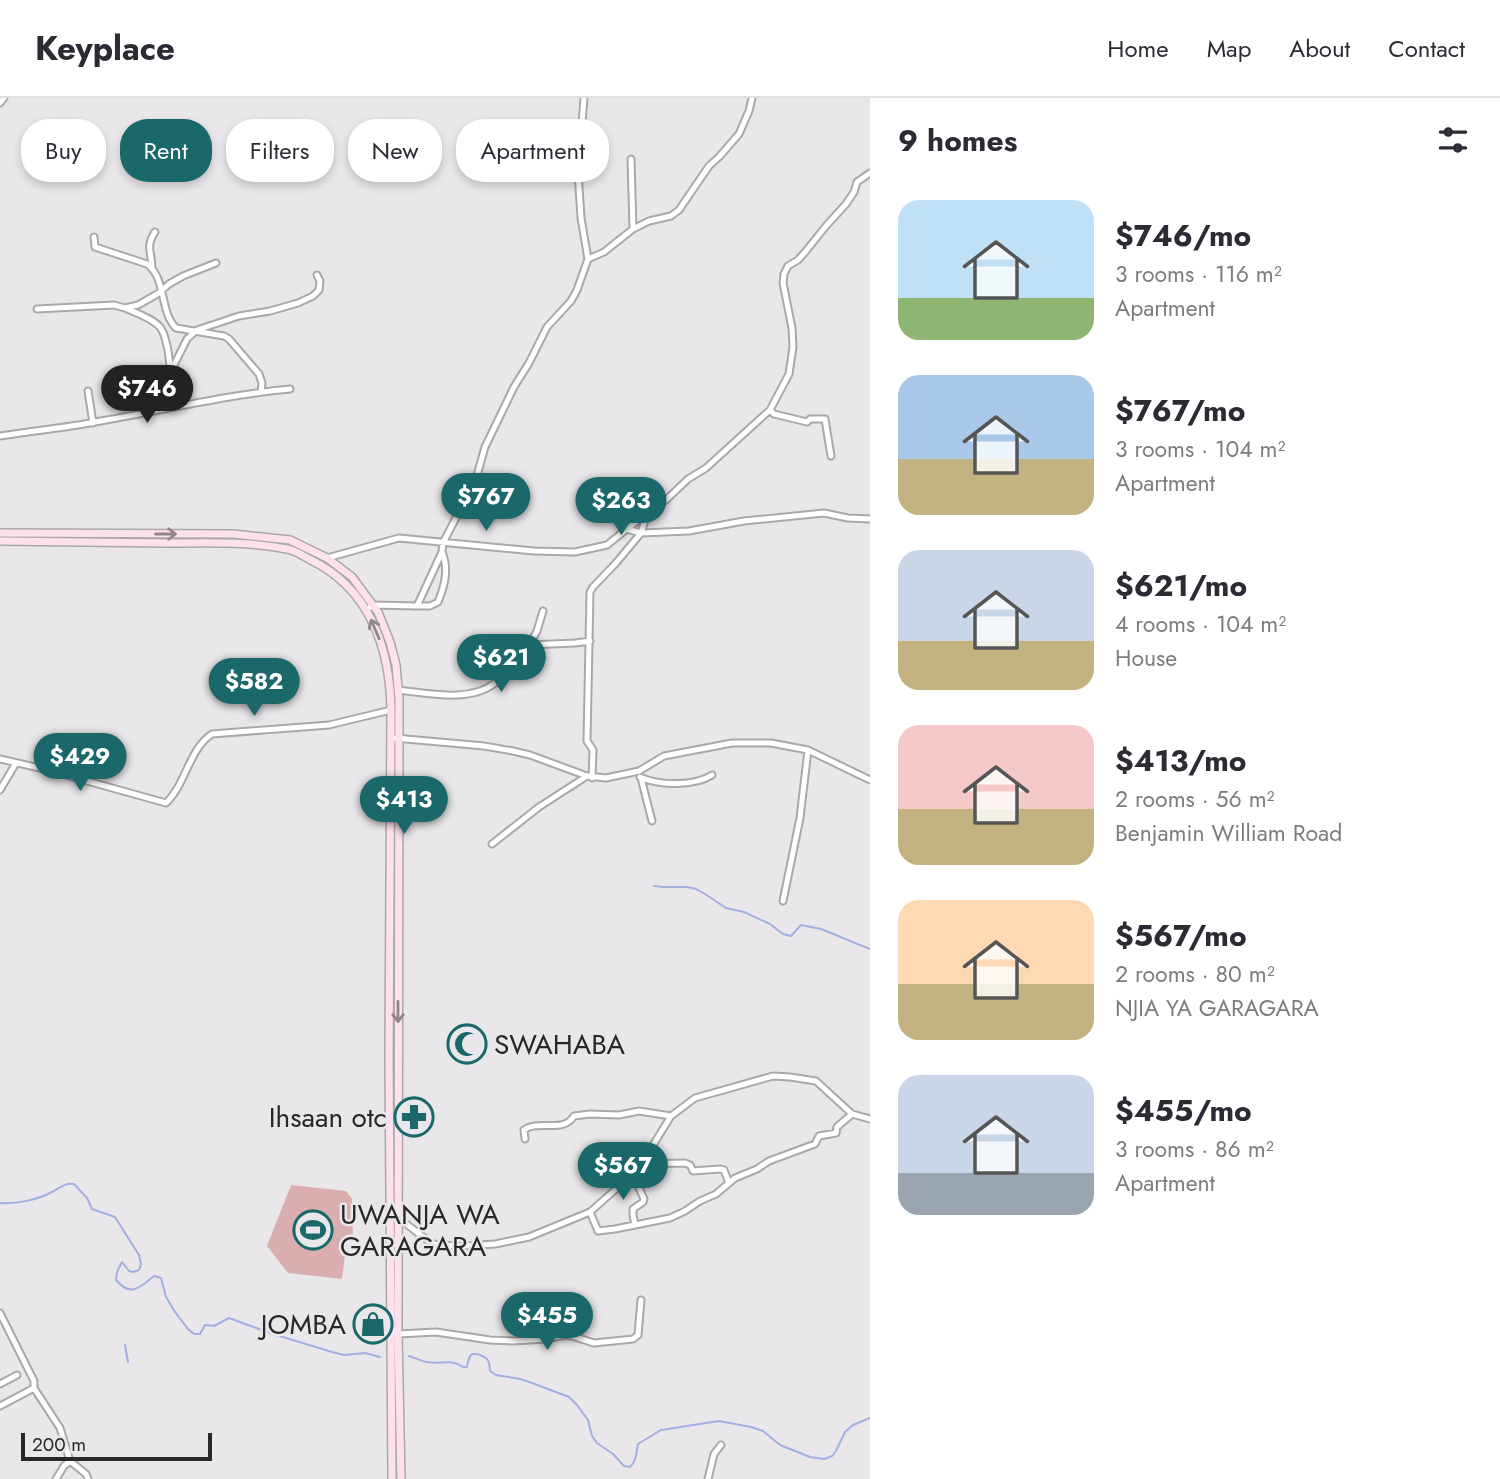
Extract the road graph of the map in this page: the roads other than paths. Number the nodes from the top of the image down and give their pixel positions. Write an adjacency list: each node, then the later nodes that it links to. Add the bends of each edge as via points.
1 (4, 98): 4 (street)
2 (584, 98): 10 (street, via 577,156)
3 (752, 98): 7 (street, via 739,134 679,209)
4 (0, 103)
5 (631, 159): 7 (street)
6 (870, 173): 23 (street, via 857,182 846,204 784,274 793,347 789,374)
7 (633, 229): 10 (street)
8 (155, 232): 12 (street, via 150,241)
9 (94, 237): 12 (street, via 95,247)
10 (588, 259): 34 (street, via 571,301 547,327 514,387 485,447 476,479)
11 (216, 263): 14 (street)
12 (152, 268): 14 (street)
13 (317, 275): 17 (street, via 319,290 305,301)
14 (162, 290): 15 (street); 17 (street, via 173,325)
15 (125, 308): 16 (street); 18 (street, via 159,326 169,350)
16 (37, 309)
17 (194, 332): 18 (street); 21 (street, via 229,339 259,374)
18 (170, 373): 22 (street, via 170,396)
19 (290, 389): 21 (street)
20 (88, 391): 24 (street)
21 (261, 392): 22 (street)
22 (161, 408): 24 (street)
23 (769, 410): 26 (street, via 807,422 825,419); 27 (street, via 706,468)
24 (93, 423): 25 (street)
25 (0, 436)
26 (831, 456)
27 (646, 514): 29 (street); 31 (street)
28 (870, 519): 31 (street, via 824,513 689,531)
29 (634, 522): 30 (street); 31 (street)
30 (626, 529): 31 (street); 34 (street, via 607,545 575,552)
31 (643, 530): 41 (street, via 590,592)
32 (0, 533): 36 (main road, one-way to 36, via 233,534 290,540)
33 (0, 541): 39 (main road, via 235,543 290,549 348,585)
34 (443, 543): 35 (street); 36 (street, via 394,538)
35 (442, 552): 38 (street); 38 (street, via 446,579 438,602)
36 (327, 558): 37 (main road, via 352,577)
37 (373, 605): 38 (street); 39 (street); 43 (main road, via 390,642)
38 (417, 606)
39 (366, 610): 44 (main road, one-way to 39, via 388,665)
40 (543, 611): 42 (street)
41 (590, 641): 42 (street); 51 (street, via 587,741 593,750)
42 (529, 645): 43 (street, via 495,682 473,694)
43 (398, 690): 45 (main road)
44 (391, 710): 45 (main road); 48 (street, via 329,725 212,734 166,803)
45 (395, 738): 51 (street, via 513,751); 65 (main road, one-way to 65); 78 (main road, via 389,1058)
46 (808, 750): 49 (street, via 771,743 732,743 664,756); 52 (street); 56 (street)
47 (0, 759): 48 (street)
48 (16, 763): 53 (street)
49 (640, 774): 50 (street, via 654,782 699,782); 51 (street); 54 (street)
50 (712, 775)
51 (589, 777): 55 (street, via 539,807)
52 (870, 780)
53 (0, 790)
54 (652, 821)
55 (492, 844)
56 (783, 901)
57 (852, 1114): 58 (street, via 816,1081 773,1076 695,1098); 59 (street); 63 (street, via 836,1133 819,1136 815,1144 769,1161)
58 (671, 1116): 60 (street, via 639,1111 574,1116 559,1126 527,1127); 61 (street)
59 (870, 1119)
60 (525, 1139)
61 (640, 1164): 62 (street); 63 (street, via 685,1163 693,1171 720,1169)
62 (633, 1174): 64 (street); 66 (street, via 645,1199 633,1209)
63 (729, 1183): 66 (street, via 670,1218)
64 (590, 1212): 65 (street, via 529,1237 464,1246 433,1244); 66 (street, via 598,1231)
65 (398, 1220): 69 (main road)
66 (635, 1225)
67 (641, 1300): 69 (street, via 638,1335 633,1339 594,1343 565,1335 513,1341 436,1332)
68 (0, 1312): 72 (street)
69 (398, 1334): 79 (main road)
70 (18, 1375): 71 (street)
71 (0, 1384)
72 (34, 1388): 73 (street); 75 (street, via 60,1428)
73 (0, 1406)
74 (721, 1445): 80 (street)
75 (70, 1461): 76 (street); 77 (street)
76 (56, 1479)
77 (88, 1479)
78 (392, 1479)
79 (401, 1479)
80 (708, 1479)

